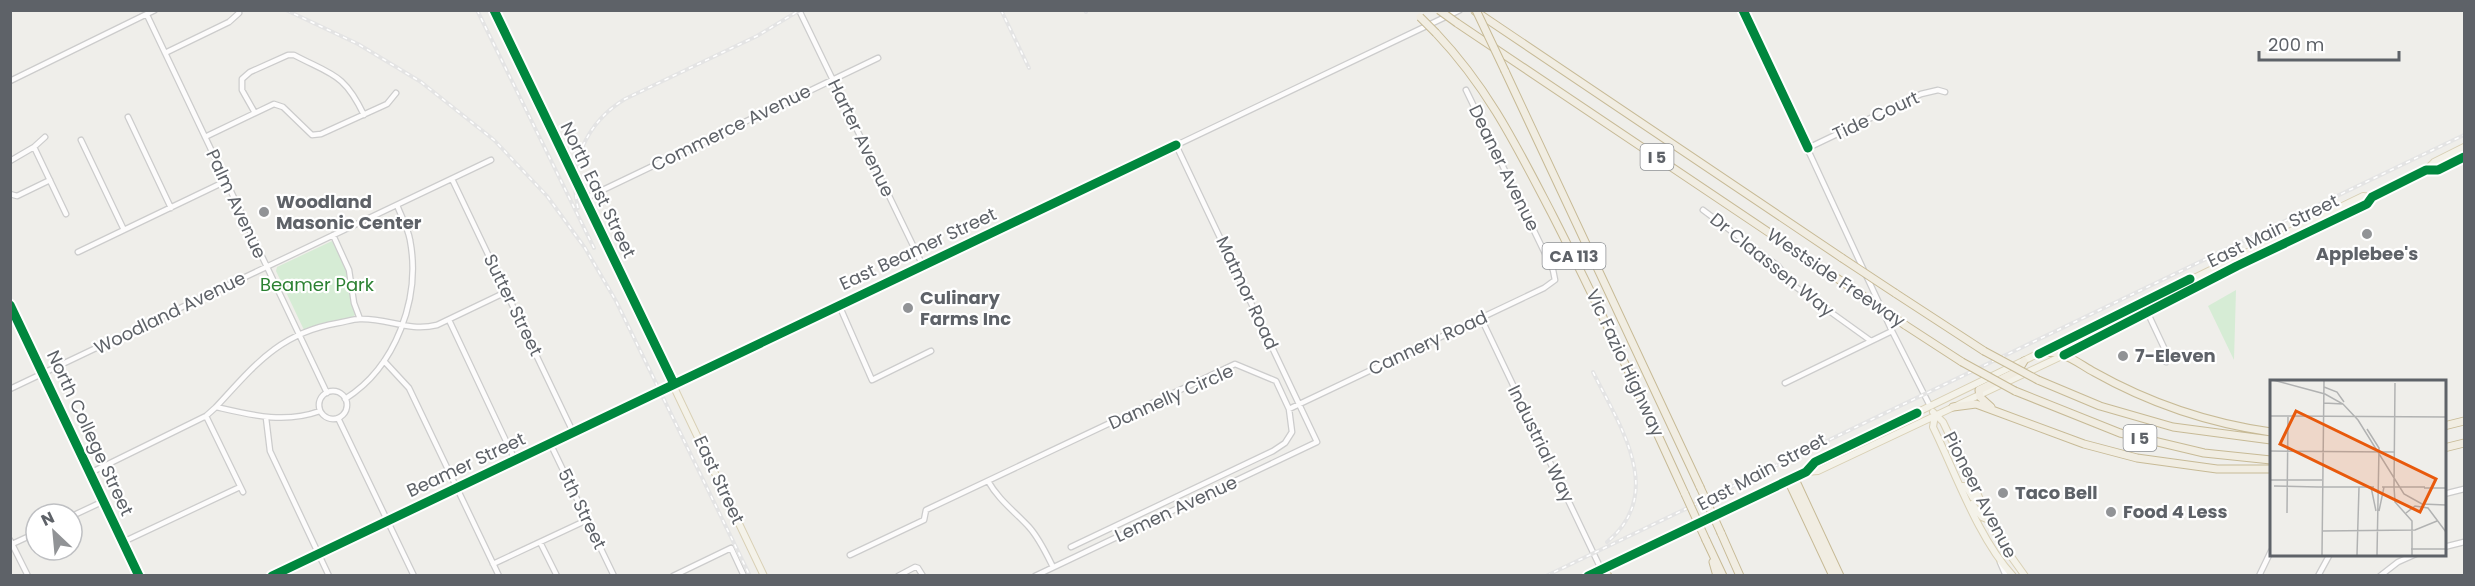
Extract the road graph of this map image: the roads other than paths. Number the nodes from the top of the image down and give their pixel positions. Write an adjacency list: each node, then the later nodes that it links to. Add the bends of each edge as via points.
1 (155, 10): 10 (street)
2 (494, 10): 37 (main road, North East Street)
3 (799, 10): 13 (street, Harter Avenue)
4 (1413, 10): 118 (highway, Vic Fazio Highway / CA 113, bridge, via 1473,74 1507,128 1595,298)
5 (1438, 10): 95 (highway, Westside Freeway / I 5, bridge, via 1905,325 2015,392 2120,433 2204,453)
6 (1460, 10): 24 (street, East Beamer Street)
7 (1743, 10): 27 (street, Pioneer Avenue)
8 (1476, 11): 88 (highway, Westside Freeway / I 5, bridge, via 1984,351 2038,380 2100,406 2173,427); 152 (highway, Vic Fazio Highway / CA 113, bridge)
9 (239, 13): 11 (street, via 229,22)
10 (147, 15): 11 (street, Palm Avenue); 14 (street)
11 (165, 53): 22 (street, Palm Avenue)
12 (878, 58): 13 (street, Commerce Avenue)
13 (833, 79): 37 (street, Commerce Avenue); 45 (street, Harter Avenue)
14 (10, 81)
15 (1466, 90): 47 (street, Deaner Avenue, via 1549,260)
16 (1945, 92): 27 (street, Tide Court, via 1921,94)
17 (396, 93): 19 (street, via 387,104)
18 (255, 113): 19 (street, via 279,105 315,135); 19 (street, via 242,90 245,74 294,55 336,75 351,89); 22 (street)
19 (364, 114)
20 (128, 117): 39 (street)
21 (45, 137): 25 (street)
22 (205, 137): 34 (street, Palm Avenue)
23 (81, 140): 42 (street)
24 (1176, 145): 45 (street, East Beamer Street); 73 (street, Matmor Road)
25 (34, 147): 30 (street); 33 (street)
26 (2464, 147): 31 (main road, East Main Street)
27 (1808, 148): 57 (street, Pioneer Avenue)
28 (2464, 157): 31 (main road, East Main Street, via 2438,170)
29 (491, 160): 32 (street, Woodland Avenue)
30 (10, 161)
31 (2426, 170): 36 (main road, East Main Street)
32 (452, 179): 38 (street, Woodland Avenue); 48 (street, Sutter Street)
33 (50, 180): 35 (street, via 17,196); 41 (street)
34 (226, 181): 39 (street); 46 (street, Palm Avenue)
35 (10, 194)
36 (2372, 196): 49 (main road, East Main Street, via 2363,196); 52 (main road, East Main Street, via 2367,204)
37 (584, 199): 68 (main road, North East Street)
38 (397, 205): 43 (street, Woodland Avenue); 56 (street, via 410,239 413,283)
39 (171, 208): 42 (street)
40 (1703, 210): 59 (street, Dr Claassen Way, via 1778,266 1793,285)
41 (66, 214)
42 (124, 230): 44 (street)
43 (333, 236): 46 (street, Woodland Avenue); 54 (street, via 349,270)
44 (78, 252)
45 (923, 266): 51 (street, East Beamer Street)
46 (266, 267): 58 (street, Palm Avenue); 66 (street, Woodland Avenue)
47 (1555, 280): 53 (street, Cannery Road)
48 (506, 292): 55 (street); 86 (street, Sutter Street)
49 (2143, 303): 52 (street); 61 (main road, East Main Street)
50 (10, 305): 66 (street, North College Street)
51 (839, 305): 60 (street, via 872,380); 68 (street, East Beamer Street)
52 (2147, 313): 62 (main road, East Main Street); 65 (street, via 2167,354)
53 (1481, 318): 73 (street, Cannery Road); 134 (street, Industrial Way)
54 (360, 319): 56 (street); 58 (street)
55 (449, 320): 56 (street, via 428,327); 94 (street)
56 (403, 327): 63 (street)
57 (1892, 331): 59 (street); 74 (street, Pioneer Avenue)
58 (299, 334): 70 (street, Palm Avenue); 75 (street, via 261,358)
59 (1871, 341): 67 (street)
60 (932, 351)
61 (2040, 354): 62 (highway); 64 (main road, East Main Street)
62 (2064, 355): 71 (main road, East Main Street); 87 (highway, via 2160,404 2205,419)
63 (384, 361): 72 (street); 105 (street, via 409,388)
64 (2024, 362): 71 (highway, via 2018,370 1981,388); 74 (main road, East Main Street)
65 (2166, 362)
66 (43, 374): 69 (street, Woodland Avenue); 99 (street, North College Street)
67 (1785, 383)
68 (674, 384): 86 (street, Beamer Street); 145 (main road, East Street)
69 (10, 389)
70 (327, 393): 72 (street, via 337,392); 79 (street, via 319,401)
71 (1979, 394): 76 (main road, East Main Street); 78 (highway)
72 (345, 399): 83 (street, via 346,410)
73 (1299, 404): 77 (street, Cannery Road); 90 (street, Matmor Road)
74 (1930, 406): 80 (main road, Pioneer Avenue); 89 (main road, East Main Street)
75 (216, 407): 81 (street); 82 (street)
76 (1953, 407): 78 (highway, via 1973,404); 80 (main road, East Main Street)
77 (1289, 409): 101 (street, Dannelly Circle, via 1276,381 1235,364); 102 (street, Dannelly Circle, via 1292,432 1285,443)
78 (1996, 410): 97 (highway, via 2084,444 2138,458 2217,469)
79 (320, 411): 82 (street); 83 (street, via 328,418)
80 (1935, 415): 96 (main road, East Main Street); 103 (main road, Pioneer Avenue, via 1933,427); 112 (main road, Pioneer Avenue, via 1943,422)
81 (206, 416): 99 (street); 104 (street)
82 (266, 418): 126 (street, via 270,451)
83 (338, 418): 115 (street)
84 (2464, 421): 85 (highway)
85 (2445, 426)
86 (573, 432): 91 (street, Beamer Street)
87 (2270, 432)
88 (2270, 440)
89 (1859, 441): 96 (main road, via 1840,454); 98 (main road, East Main Street, via 1815,462)
90 (1317, 442): 109 (street, Lemen Avenue)
91 (550, 443): 94 (street, Beamer Street); 114 (street, 5th Street)
92 (2464, 443): 93 (highway)
93 (2445, 448)
94 (515, 460): 105 (street, Beamer Street)
95 (2270, 460)
96 (1837, 461): 98 (main road, East Main Street, via 1818,471)
97 (2270, 469)
98 (1806, 472): 100 (main road, East Main Street)
99 (90, 473): 110 (street, North College Street)
100 (1791, 478): 134 (main road, East Main Street); 153 (highway); 154 (highway)
101 (988, 481): 128 (street, Dannelly Circle, via 926,510 924,520); 133 (street, via 1030,528)
102 (1200, 486): 109 (street); 117 (street, Dannelly Circle)
103 (1962, 486): 111 (main road, Pioneer Avenue); 112 (main road)
104 (240, 487): 107 (street); 119 (street)
105 (457, 488): 115 (street, Beamer Street); 132 (street)
106 (2464, 489): 108 (street)
107 (243, 492)
108 (2445, 494)
109 (1205, 495): 125 (street, Lemen Avenue)
110 (104, 501): 113 (street); 119 (street, North College Street)
111 (1969, 502): 116 (main road, via 1982,518); 129 (main road, Pioneer Avenue)
112 (1983, 506): 116 (main road, Pioneer Avenue)
113 (84, 510)
114 (588, 519): 120 (street); 142 (street, 5th Street)
115 (387, 520): 126 (street, Beamer Street); 139 (street)
116 (1989, 520): 157 (main road, Pioneer Avenue, via 2006,552)
117 (1086, 540): 123 (street, Dannelly Circle); 125 (street)
118 (1706, 540): 150 (highway); 151 (highway, Vic Fazio Highway / CA 113)
119 (123, 542): 136 (street, North College Street)
120 (540, 542): 132 (street); 141 (street)
121 (2464, 542): 124 (street)
122 (11, 543): 135 (street)
123 (1071, 547)
124 (2445, 547)
125 (1090, 549): 133 (street, Lemen Avenue)
126 (319, 553): 137 (street, Beamer Street); 138 (street)
127 (2270, 553): 158 (street)
128 (850, 555)
129 (1997, 556): 155 (street); 156 (main road, Pioneer Avenue)
130 (2329, 556): 159 (street)
131 (2413, 556): 160 (street, via 2398,561)
132 (493, 564): 140 (street)
133 (1053, 567): 148 (street, Lemen Avenue)
134 (1604, 574): 149 (main road, East Main Street)
135 (28, 576)
136 (139, 576)
137 (272, 576)
138 (329, 576)
139 (414, 576)
140 (499, 576)
141 (556, 576)
142 (614, 576)
143 (673, 576): 144 (street, via 731,548)
144 (744, 576)
145 (764, 576)
146 (898, 576): 147 (street, via 915,567)
147 (923, 576)
148 (1035, 576)
149 (1588, 576)
150 (1718, 576)
151 (1723, 576)
152 (1740, 576)
153 (1833, 576)
154 (1840, 576)
155 (2006, 576)
156 (2013, 576)
157 (2025, 576)
158 (2259, 576)
159 (2318, 576)
160 (2380, 576)

